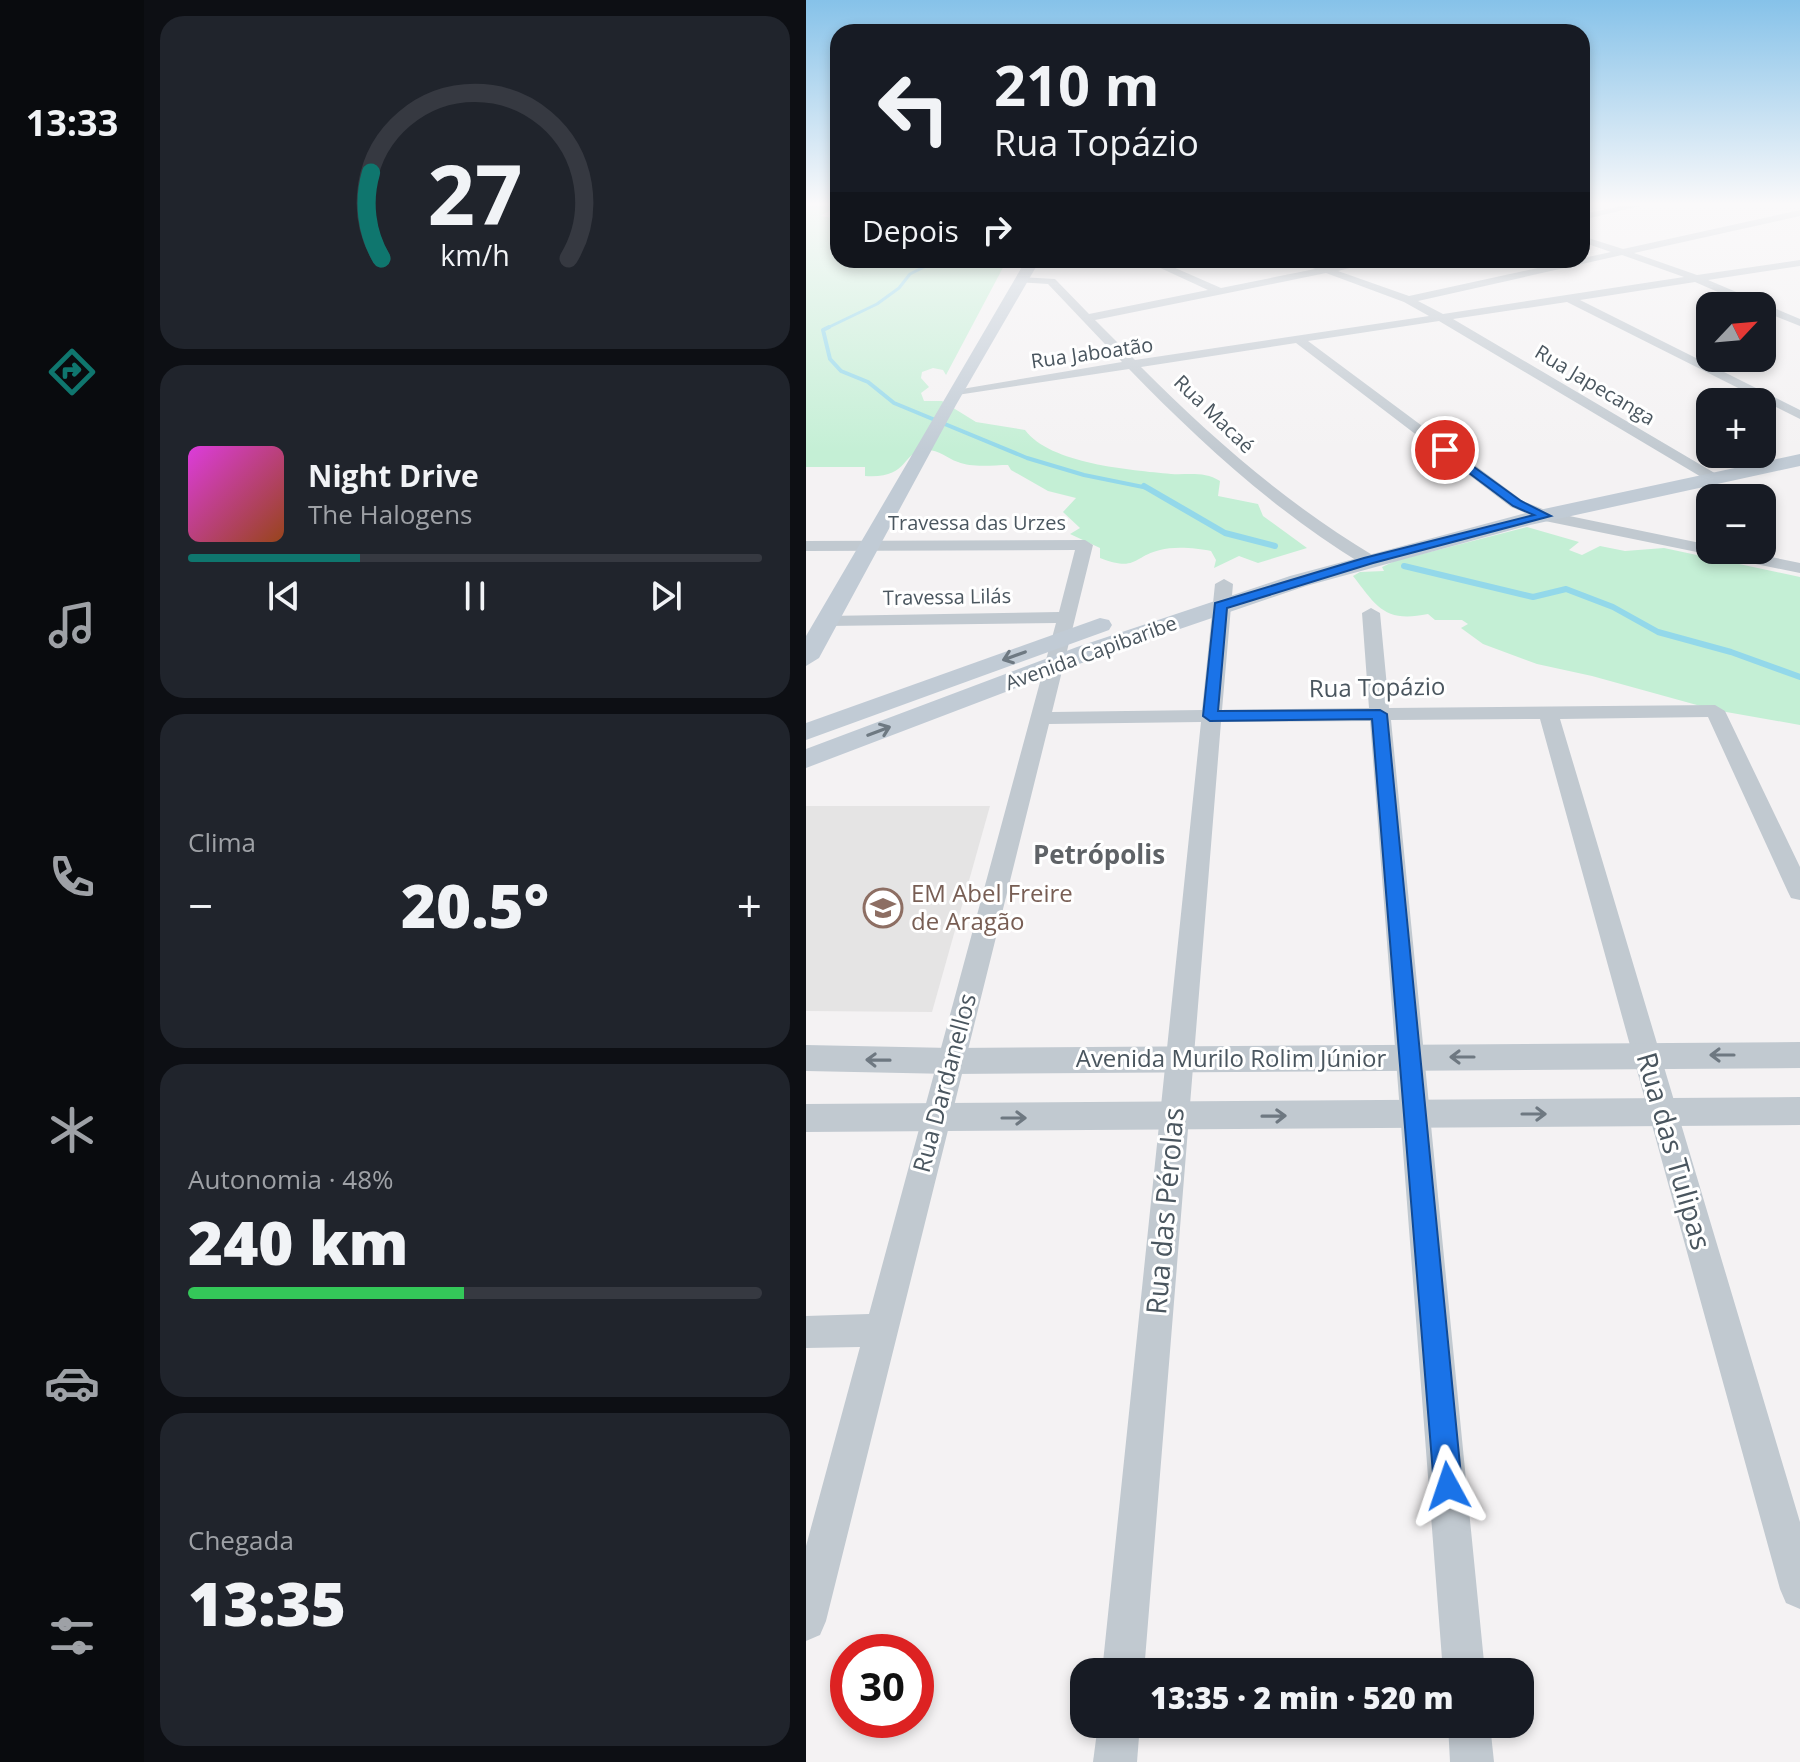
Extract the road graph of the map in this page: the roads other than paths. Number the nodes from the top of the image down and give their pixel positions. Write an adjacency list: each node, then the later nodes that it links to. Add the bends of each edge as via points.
1 (1015, 288): 17 (main road)
2 (1058, 288): 12 (street, Rua Macaé)
3 (1213, 288): 8 (street)
4 (1227, 288): 8 (street)
5 (1376, 288): 10 (street, Rua Japecanga)
6 (1463, 288): 10 (street)
7 (1634, 288): 9 (street, Rua Jaboatão)
8 (1217, 290): 12 (street)
9 (1568, 298): 13 (street, Rua Jaboatão); 18 (street)
10 (1408, 300): 13 (street, Rua Japecanga)
11 (1776, 313): 14 (street)
12 (1087, 318): 16 (street, Rua Macaé)
13 (1444, 319): 15 (street, Rua Jaboatão); 22 (street, Rua Japecanga)
14 (1800, 323)
15 (1301, 342): 16 (street, Rua Jaboatão); 24 (street)
16 (1135, 366): 17 (street, Rua Jaboatão); 30 (street, Rua Macaé, via 1261,487)
17 (952, 398): 28 (main road)
18 (1800, 415)
19 (1800, 446): 20 (main road, Avenida Capibaribe)
20 (1776, 451)
21 (1800, 460): 23 (main road, Avenida Capibaribe)
22 (1694, 467): 23 (street, Rua Japecanga); 24 (main road, Avenida Capibaribe)
23 (1713, 478): 25 (main road, Avenida Capibaribe)
24 (1517, 504): 25 (street); 30 (main road, Avenida Capibaribe)
25 (1545, 516): 29 (street); 30 (main road, Avenida Capibaribe)
26 (1085, 545): 28 (street, Travessa das Urzes); 36 (street, Rua Dardanellos)
27 (806, 546): 28 (street, Travessa das Urzes)
28 (869, 546): 35 (main road)
29 (1696, 547)
30 (1359, 555): 33 (main road, Avenida Capibaribe)
31 (1776, 563): 32 (street)
32 (1800, 568)
33 (1222, 595): 36 (main road, Avenida Capibaribe); 38 (main road, Avenida Capibaribe); 41 (street, Rua das Pérolas)
34 (1371, 613): 40 (street)
35 (827, 621): 36 (street, Travessa Lilás); 37 (main road)
36 (1064, 628): 38 (street, Rua Dardanellos); 43 (main road, Avenida Capibaribe, one-way to 43)
37 (806, 658)
38 (1054, 665): 42 (street, Rua Dardanellos); 44 (main road, Avenida Capibaribe, one-way to 38)
39 (1548, 712): 40 (street, Rua Topázio); 45 (street, Rua Topázio, via 1715,711); 47 (street, Rua das Tulipas)
40 (1380, 714): 41 (street, Rua Topázio); 49 (street)
41 (1210, 716): 42 (street, Rua Topázio); 50 (street, Rua das Pérolas)
42 (1040, 718): 51 (street, Rua Dardanellos)
43 (806, 732)
44 (806, 759)
45 (1800, 892)
46 (1800, 1055): 47 (street, Avenida Murilo Rolim Júnior, one-way to 47)
47 (1647, 1056): 49 (street, Avenida Murilo Rolim Júnior, one-way to 49); 53 (street, Rua das Tulipas)
48 (806, 1058): 51 (street, Avenida Murilo Rolim Júnior, one-way to 48)
49 (1410, 1058): 50 (street, Avenida Murilo Rolim Júnior); 54 (street)
50 (1179, 1059): 51 (street, Avenida Murilo Rolim Júnior); 55 (street, Rua das Pérolas)
51 (951, 1061): 57 (street, Rua Dardanellos)
52 (1800, 1111): 53 (street)
53 (1663, 1113): 54 (street, one-way to 53); 60 (street, Rua das Tulipas)
54 (1415, 1114): 55 (street, one-way to 54); 63 (street)
55 (1174, 1117): 57 (street, one-way to 55); 62 (street, Rua das Pérolas)
56 (806, 1118): 57 (street)
57 (936, 1119): 58 (street, Rua Dardanellos)
58 (882, 1330): 59 (street); 61 (street, Rua Dardanellos)
59 (806, 1332)
60 (1800, 1589)
61 (807, 1614)
62 (1124, 1658)
63 (1463, 1658)
64 (1118, 1738): 66 (street)
65 (1470, 1738): 67 (street)
66 (1115, 1762)
67 (1472, 1762)

